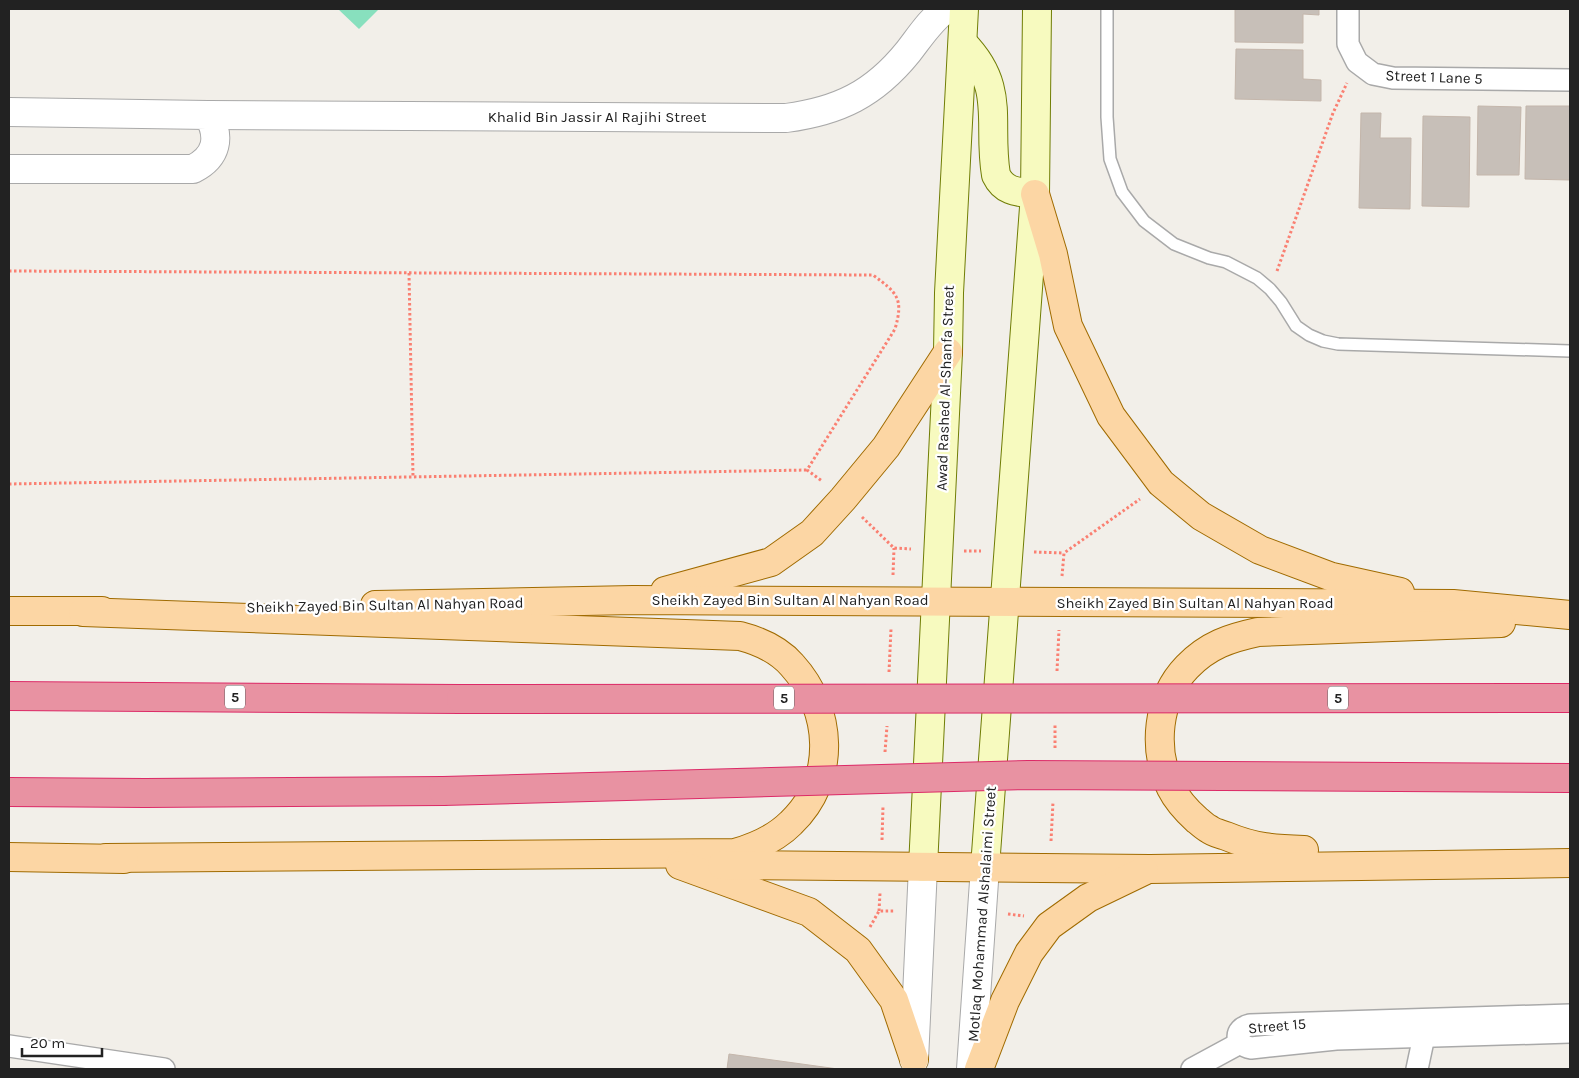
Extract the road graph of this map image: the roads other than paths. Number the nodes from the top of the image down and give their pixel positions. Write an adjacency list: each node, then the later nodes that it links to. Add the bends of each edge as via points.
1 (946, 9): 9 (street, Khalid Bin Jassir Al Rajihi Street, via 893,71 874,86 854,99 810,115 786,118)
2 (964, 9): 6 (main road, Awad Rashed Al-Shanfa Street)
3 (1037, 9): 11 (main road)
4 (1107, 9): 12 (lane, via 1110,159 1122,192 1144,221 1174,244 1226,262 1257,278 1281,302 1296,326 1323,341)
5 (1348, 9): 7 (street, Street 1 Lane 5, via 1348,44 1357,62 1373,74 1393,78)
6 (963, 43): 11 (main road, via 981,64 991,89 996,176 1009,190); 13 (main road, Awad Rashed Al-Shanfa Street)
7 (1570, 80)
8 (9, 112): 9 (street, Khalid Bin Jassir Al Rajihi Street)
9 (208, 114): 10 (street, via 214,124 214,146 206,160 193,169)
10 (9, 169)
11 (1035, 194): 16 (main road); 17 (main road, via 1053,254 1068,326 1111,416 1161,483 1201,516 1260,550 1332,577)
12 (1570, 351)
13 (948, 352): 14 (main road, via 886,447 812,533 770,562); 15 (main road, Awad Rashed Al-Shanfa Street)
14 (633, 600): 15 (main road, Sheikh Zayed Bin Sultan Al Nahyan Road); 19 (main road, Sheikh Zayed Bin Sultan Al Nahyan Road)
15 (936, 601): 16 (main road, Sheikh Zayed Bin Sultan Al Nahyan Road); 30 (main road, Awad Rashed Al-Shanfa Street)
16 (1005, 601): 17 (main road, Sheikh Zayed Bin Sultan Al Nahyan Road); 31 (main road, Motlaq Mohammad Alshalaimi Street)
17 (1453, 604): 20 (main road, Sheikh Zayed Bin Sultan Al Nahyan Road)
18 (9, 611): 19 (main road, Sheikh Zayed Bin Sultan Al Nahyan Road)
19 (83, 612): 27 (main road, via 740,636 767,646 791,664 810,687 820,712 825,740 817,786 805,807 775,836 758,846 735,853)
20 (1570, 615)
21 (1570, 621): 28 (main road, via 1258,632 1230,638 1207,650 1187,667 1172,687 1161,716 1160,752 1171,788 1185,809 1208,829 1247,845 1272,849)
22 (9, 696): 23 (highway, 5, bridge)
23 (1570, 698)
24 (1570, 778): 25 (highway, bridge, via 1028,775 443,791)
25 (9, 792)
26 (9, 857): 27 (main road)
27 (106, 858): 29 (main road)
28 (1570, 862): 32 (main road)
29 (680, 865): 30 (main road); 38 (main road, via 809,912 858,950 894,1000)
30 (923, 867): 31 (main road); 38 (street)
31 (985, 867): 32 (main road); 40 (street, Motlaq Mohammad Alshalaimi Street)
32 (1150, 869): 41 (main road, via 1088,898 1048,926 1029,953 1005,1001)
33 (1570, 1015): 36 (street, Street 15, via 1250,1025 1239,1031)
34 (1570, 1032): 35 (street, Street 15)
35 (1424, 1036): 36 (street, Street 15, via 1308,1041 1251,1048); 43 (street)
36 (1240, 1043): 42 (street)
37 (9, 1046): 39 (street)
38 (914, 1064)
39 (164, 1069)
40 (971, 1069)
41 (979, 1069)
42 (1192, 1069)
43 (1417, 1069)

